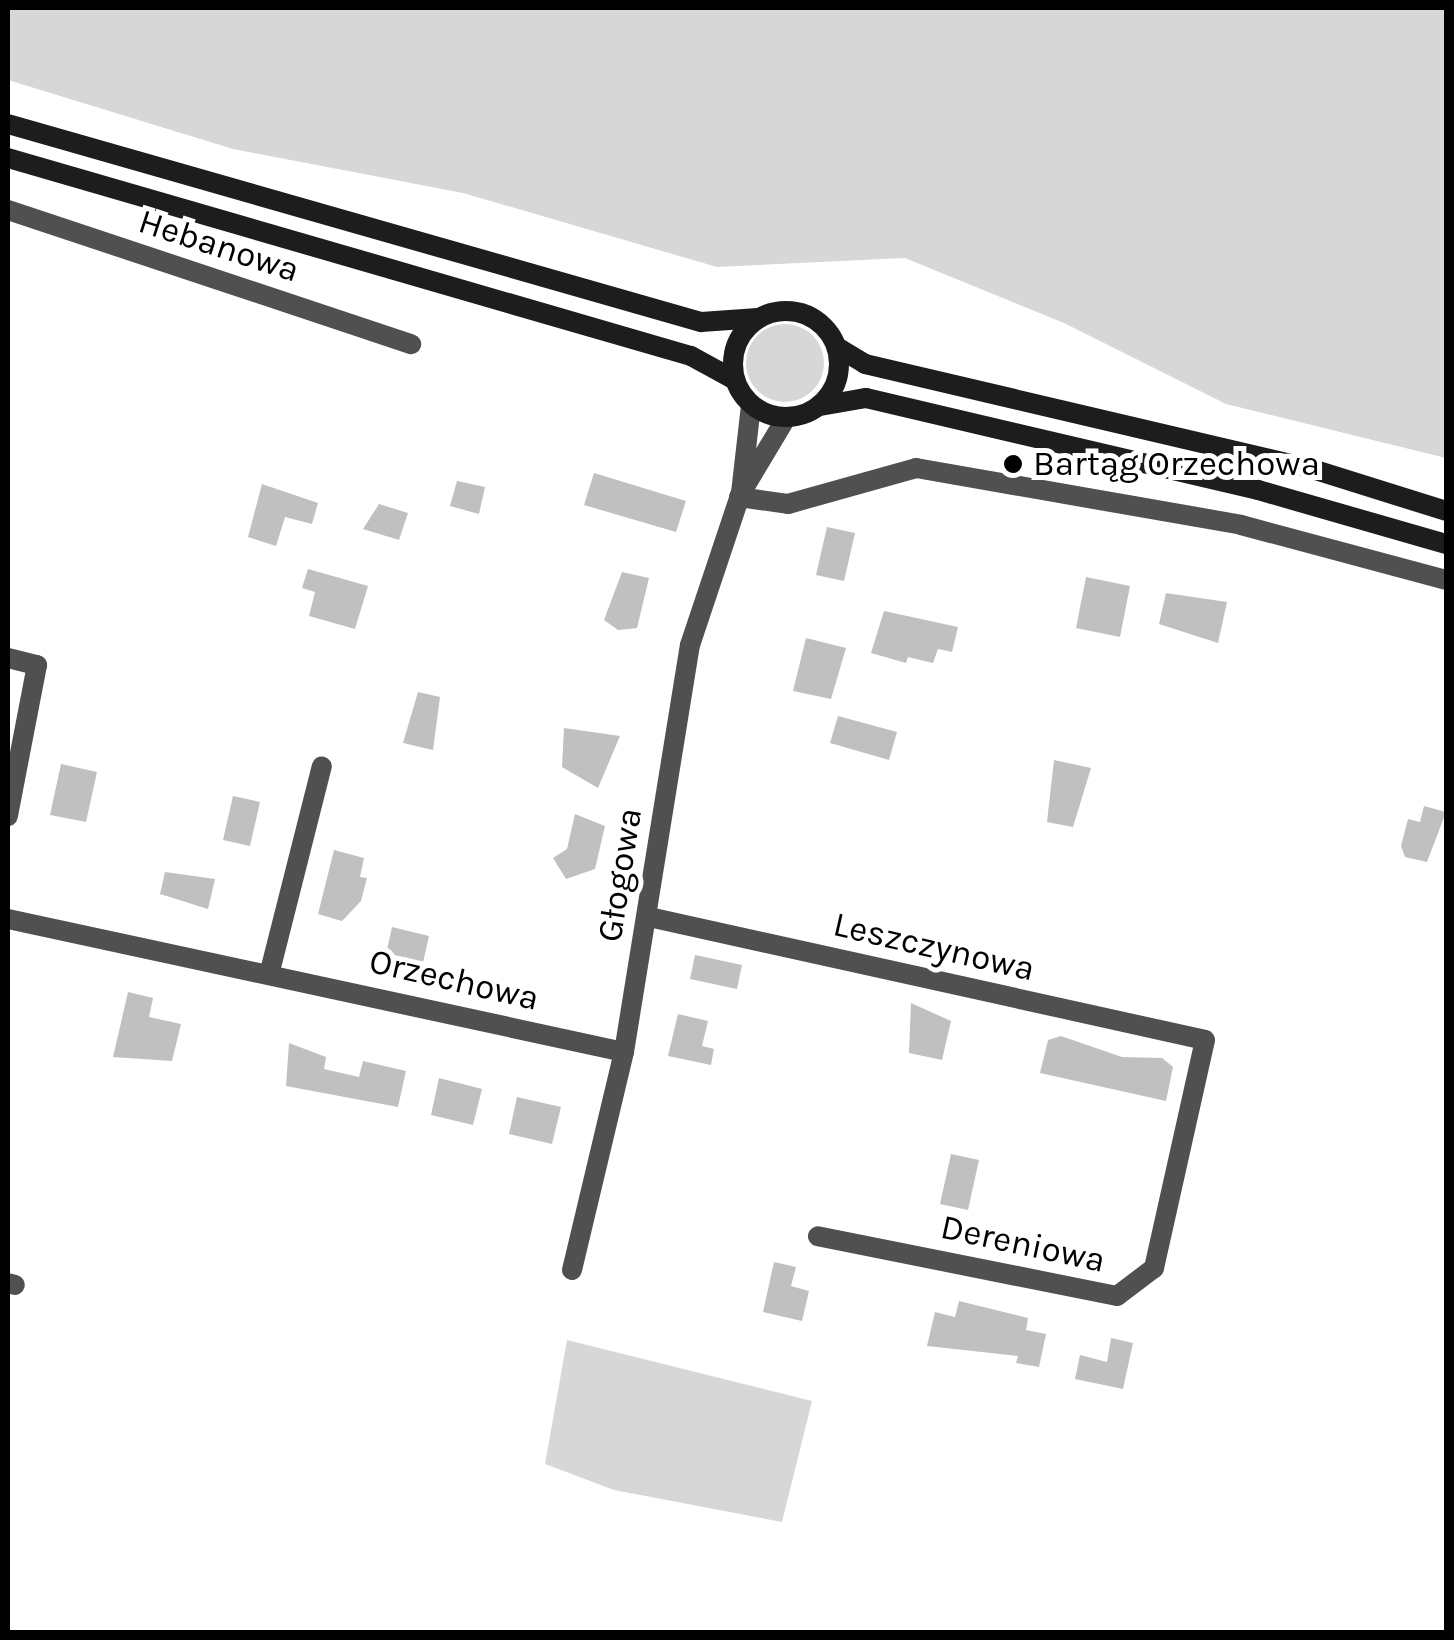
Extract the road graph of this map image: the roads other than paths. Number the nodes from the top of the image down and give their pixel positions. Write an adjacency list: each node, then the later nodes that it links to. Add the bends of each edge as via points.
1 (8, 124): 4 (main road, via 701,322)
2 (8, 158): 7 (main road, via 691,356)
3 (8, 210): 5 (street, Hebanowa)
4 (758, 318): 6 (main road, via 805,314); 7 (main road, via 739,339)
5 (410, 344)
6 (837, 348): 9 (main road, via 838,379); 12 (main road, via 864,364 1308,468)
7 (735, 380): 8 (main road)
8 (751, 405): 10 (main road); 11 (street, Głogowa)
9 (820, 406): 10 (main road); 13 (main road, via 866,398 1258,490)
10 (786, 418): 11 (street, Głogowa)
11 (740, 495): 14 (street, via 788,504 916,468 1241,525); 18 (street, Głogowa, via 690,646)
12 (1446, 510)
13 (1446, 544)
14 (1446, 580)
15 (8, 658): 17 (street, via 37,665)
16 (322, 766): 20 (street)
17 (8, 816)
18 (649, 916): 21 (street, Leszczynowa); 22 (street, Głogowa)
19 (8, 918): 20 (street, Orzechowa)
20 (270, 972): 22 (street, Orzechowa)
21 (1205, 1040): 23 (street, Dereniowa, via 1154,1268 1117,1296)
22 (624, 1052): 24 (street, Głogowa)
23 (818, 1236)
24 (572, 1270)

